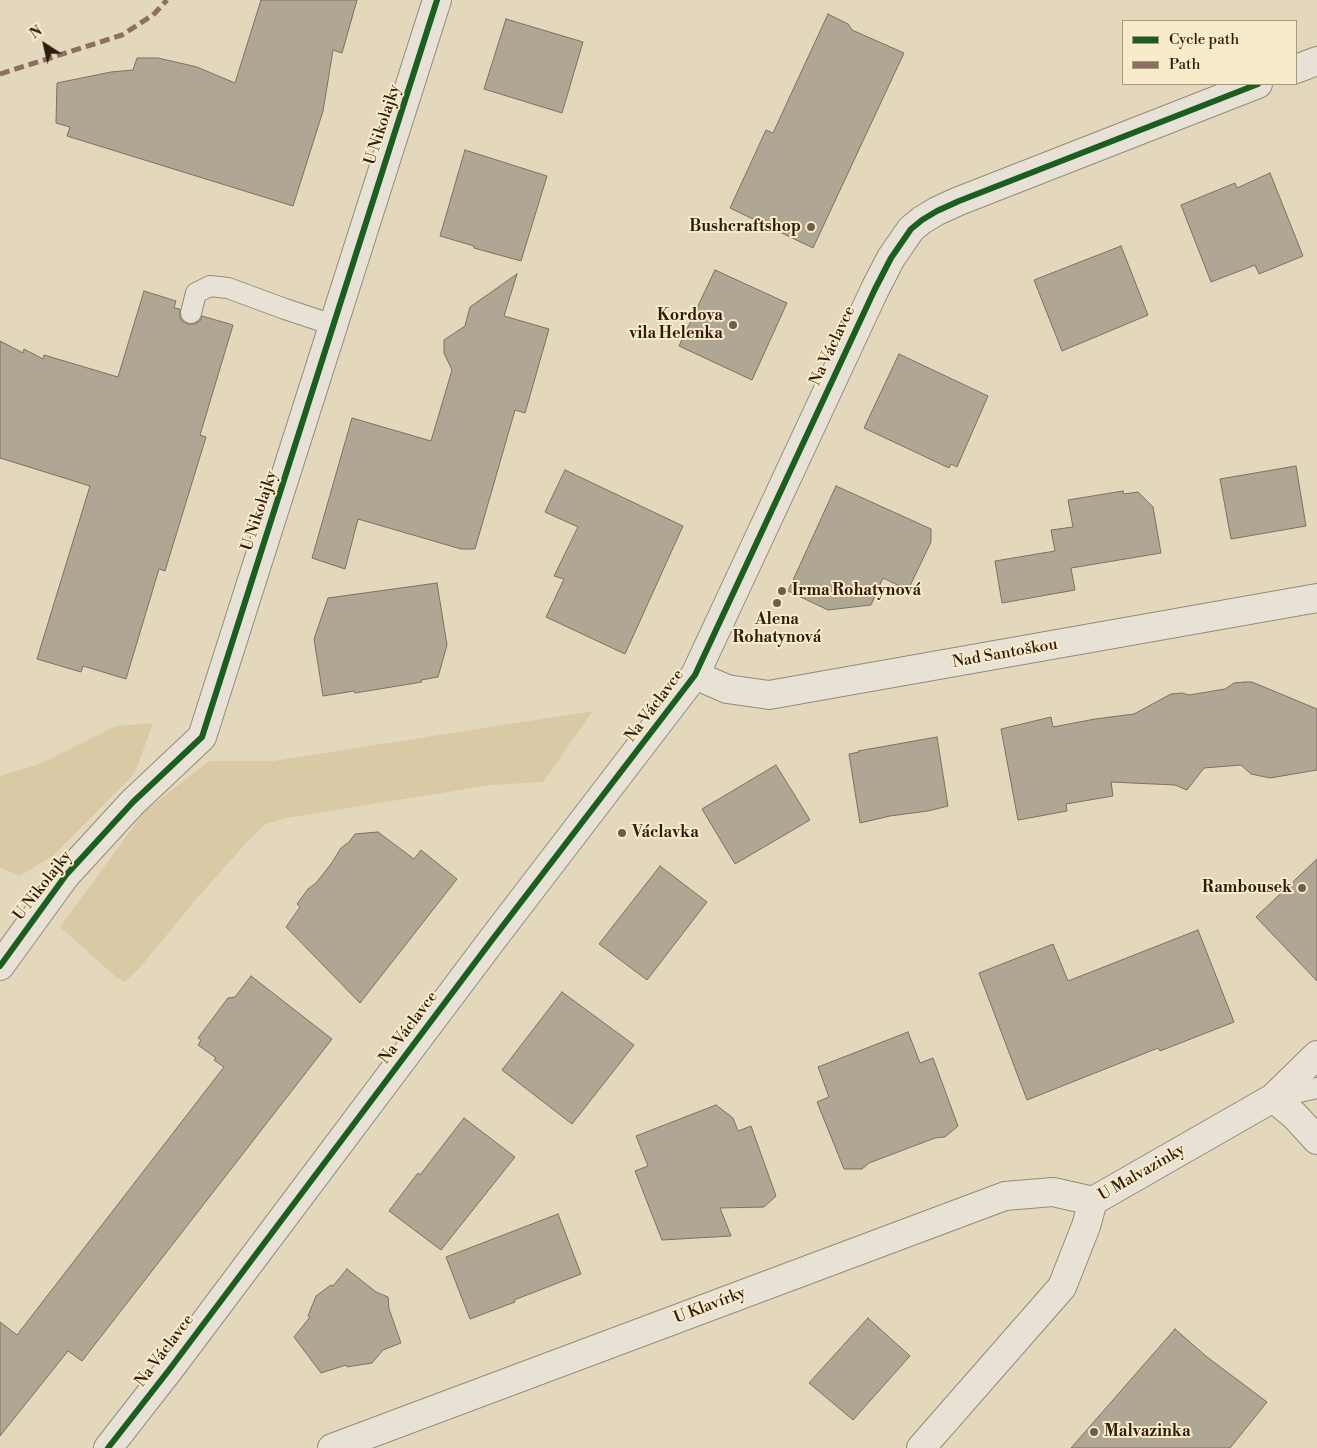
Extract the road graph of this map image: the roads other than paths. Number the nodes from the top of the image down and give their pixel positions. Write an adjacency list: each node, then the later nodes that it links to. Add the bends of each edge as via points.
1 (437, 0): 6 (street, U Nikolajky)
2 (1317, 61): 3 (street)
3 (1297, 69)
4 (1255, 85): 8 (street, Na Václavce, via 959,201 911,229 875,289)
5 (191, 313): 6 (lane, via 196,293 210,286 228,288)
6 (333, 325): 9 (street, U Nikolajky, via 202,737 133,802 66,875)
7 (1317, 598): 8 (street, Nad Santoškou, via 769,695 727,689)
8 (696, 675): 15 (street, Na Václavce)
9 (0, 966)
10 (1317, 1055): 12 (street, U Malvazinky)
11 (1317, 1088): 12 (lane)
12 (1273, 1098): 13 (street); 14 (street, U Malvazinky)
13 (1317, 1140)
14 (1093, 1201): 16 (street, U Klavírky, via 1053,1192 1005,1196); 17 (street, U Malvazinky, via 1062,1287)
15 (108, 1448)
16 (332, 1448)
17 (921, 1448)

